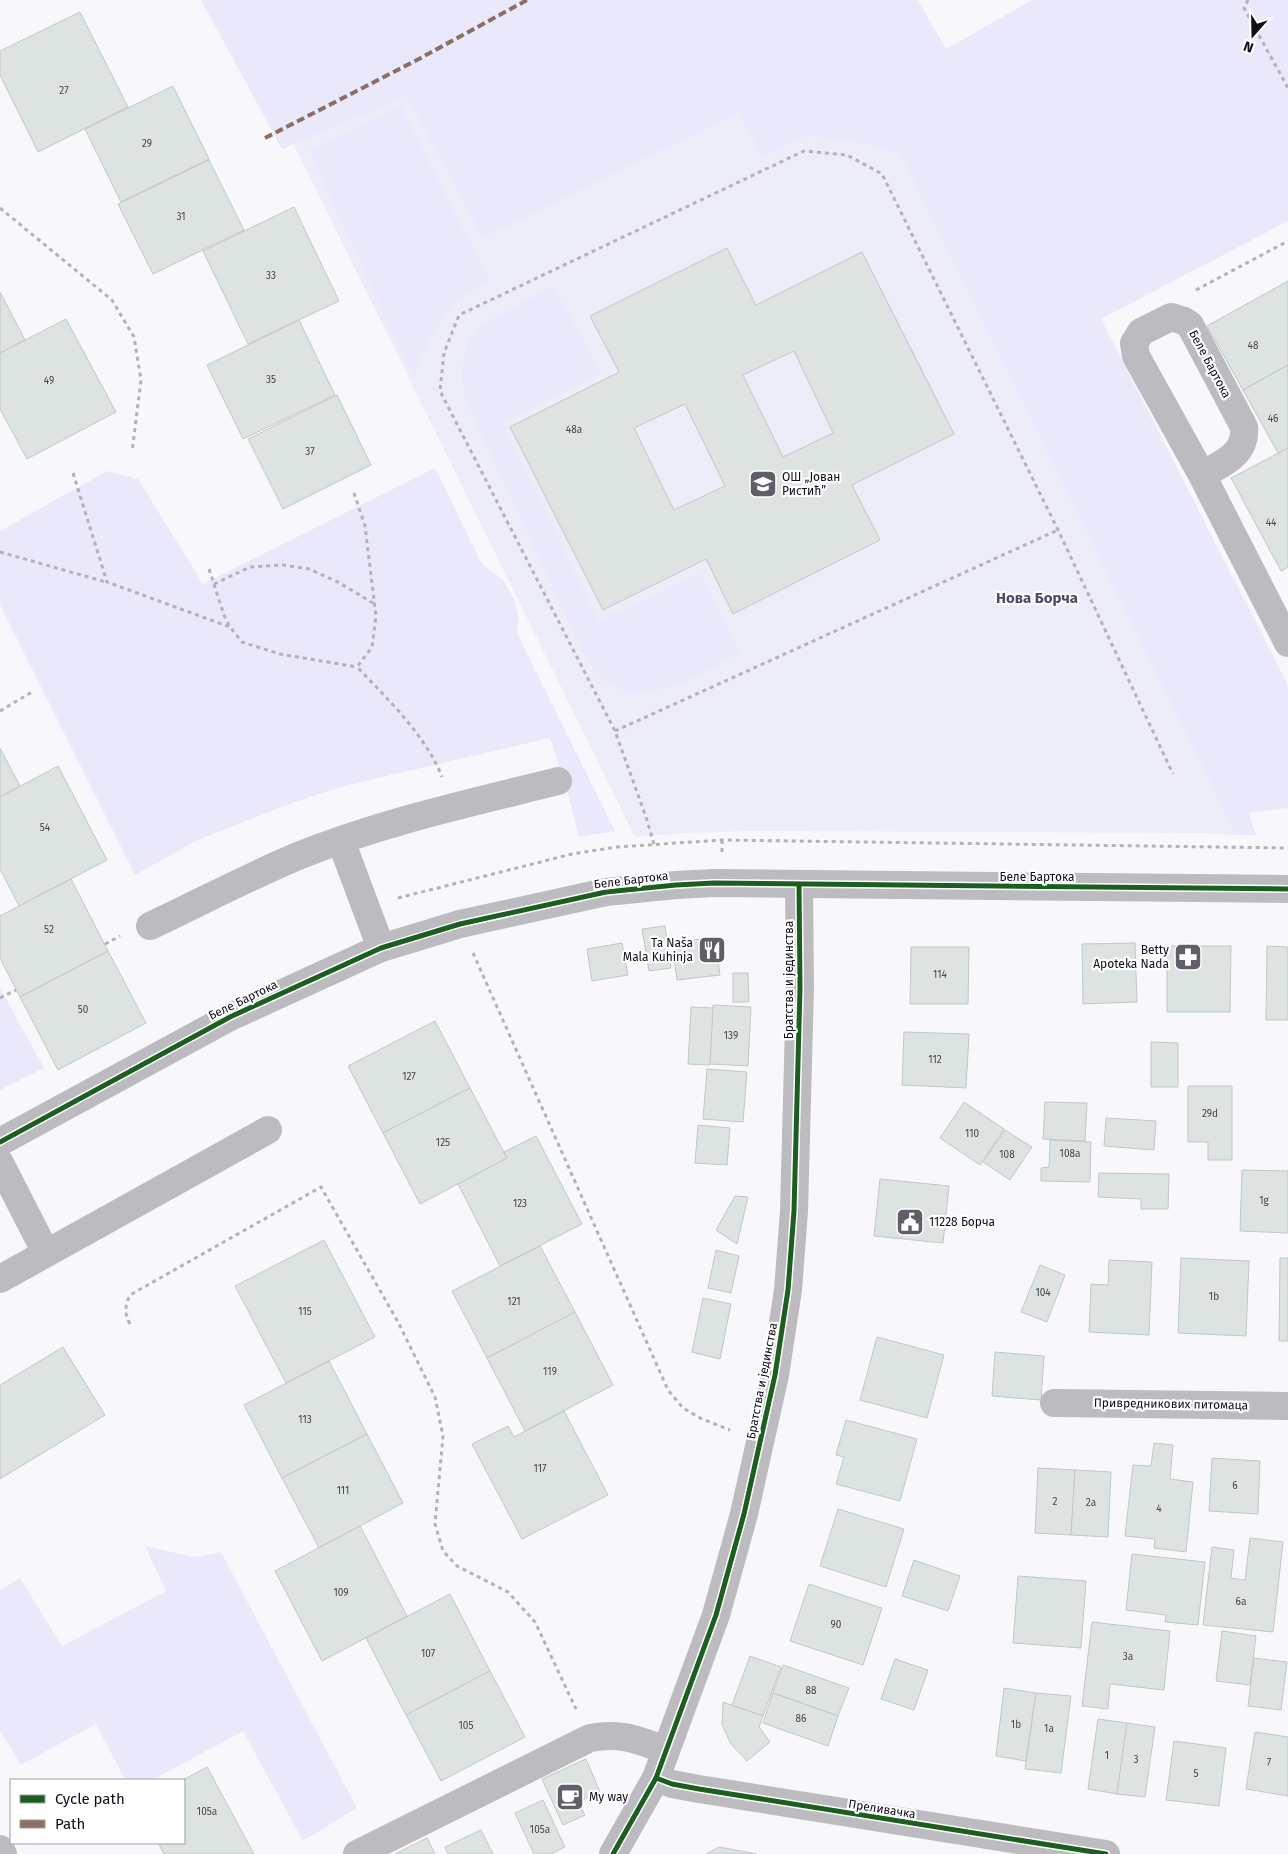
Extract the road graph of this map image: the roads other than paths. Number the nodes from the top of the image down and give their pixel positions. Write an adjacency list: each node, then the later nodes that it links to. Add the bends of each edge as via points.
1 (1202, 475): 1 (street, Беле Бартока, via 1134,350 1134,342 1141,332 1165,319 1176,318 1190,325 1244,427 1244,439 1238,452); 2 (street)
2 (1288, 643)
3 (558, 781): 4 (street, via 374,829)
4 (340, 841): 7 (street, via 298,856); 8 (street)
5 (799, 885): 6 (street, Беле Бартока); 8 (street, Беле Бартока, via 676,884 606,892 460,924); 16 (street, Братства и јединства, via 800,988 794,1211 788,1290 775,1374 744,1514 716,1615)
6 (1288, 890)
7 (150, 926)
8 (381, 948): 10 (street, Беле Бартока, via 230,1017)
9 (268, 1130): 12 (street)
10 (0, 1142)
11 (0, 1163): 12 (street)
12 (46, 1253): 13 (street)
13 (0, 1279)
14 (1054, 1403): 15 (street, Привредникових питомаца)
15 (1288, 1406)
16 (666, 1750): 17 (street, Братства и јединства); 20 (street, via 631,1737 609,1734 590,1738)
17 (656, 1778): 21 (street, Братства и јединства); 22 (street, Преливачка, via 699,1789)
18 (0, 1849): 19 (street)
19 (3, 1854)
20 (357, 1854)
21 (613, 1854)
22 (1106, 1854)

